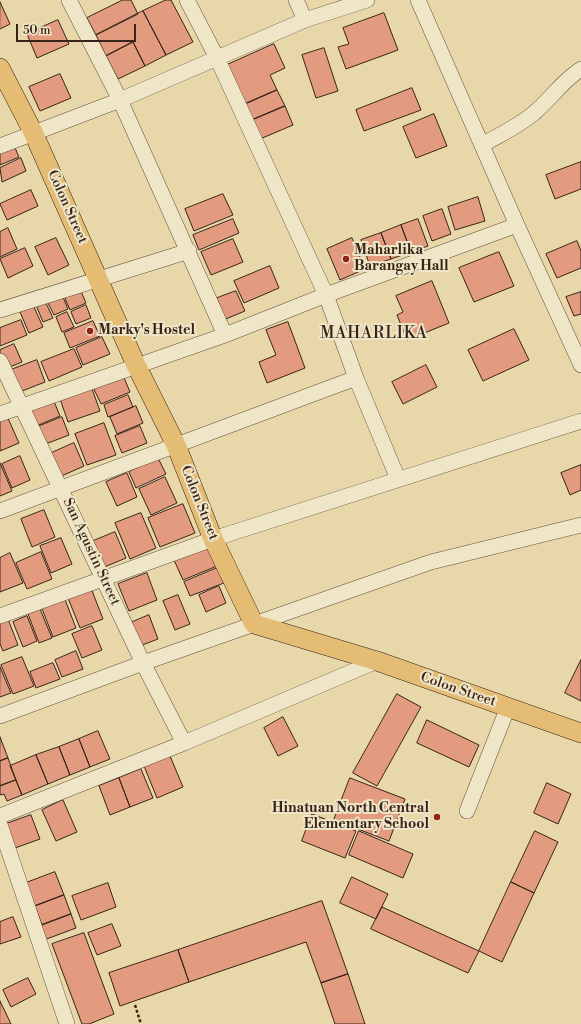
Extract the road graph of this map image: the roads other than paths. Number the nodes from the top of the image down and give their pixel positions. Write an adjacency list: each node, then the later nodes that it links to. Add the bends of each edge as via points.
1 (69, 0): 10 (street)
2 (187, 0): 7 (street)
3 (296, 0): 6 (street)
4 (367, 0): 6 (street)
5 (418, 0): 12 (street)
6 (305, 20): 7 (street)
7 (216, 58): 10 (street); 17 (street)
8 (0, 68): 11 (main road, Colon Street)
9 (581, 69): 12 (street, via 561,85 534,114)
10 (120, 100): 11 (street); 15 (street)
11 (33, 132): 13 (street); 16 (main road, Colon Street)
12 (482, 145): 14 (street)
13 (0, 146)
14 (517, 226): 17 (street); 22 (street)
15 (189, 251): 16 (street); 19 (street)
16 (99, 280): 18 (street); 21 (main road, Colon Street)
17 (326, 296): 19 (street); 23 (street)
18 (0, 310)
19 (225, 335): 21 (street)
20 (0, 360): 24 (street, San Agustin Street)
21 (136, 365): 24 (street); 27 (main road, Colon Street)
22 (581, 365)
23 (356, 378): 27 (street); 28 (street)
24 (21, 406): 25 (street); 29 (street, San Agustin Street)
25 (0, 414)
26 (581, 421): 28 (street)
27 (176, 445): 29 (street); 32 (main road, Colon Street)
28 (398, 479): 32 (street)
29 (61, 488): 30 (street); 33 (street, San Agustin Street)
30 (0, 511)
31 (581, 525): 35 (street, via 431,562)
32 (213, 539): 33 (street); 35 (main road, Colon Street)
33 (102, 578): 34 (street); 37 (street, San Agustin Street)
34 (0, 616)
35 (254, 624): 36 (main road, Colon Street); 37 (street)
36 (377, 661): 38 (main road, Colon Street); 41 (street)
37 (143, 663): 39 (street); 41 (street, San Agustin Street)
38 (508, 707): 40 (main road, Colon Street); 42 (street)
39 (0, 716)
40 (581, 733)
41 (184, 743): 43 (street)
42 (467, 811)
43 (0, 816)
44 (0, 825): 45 (street)
45 (67, 1024)

